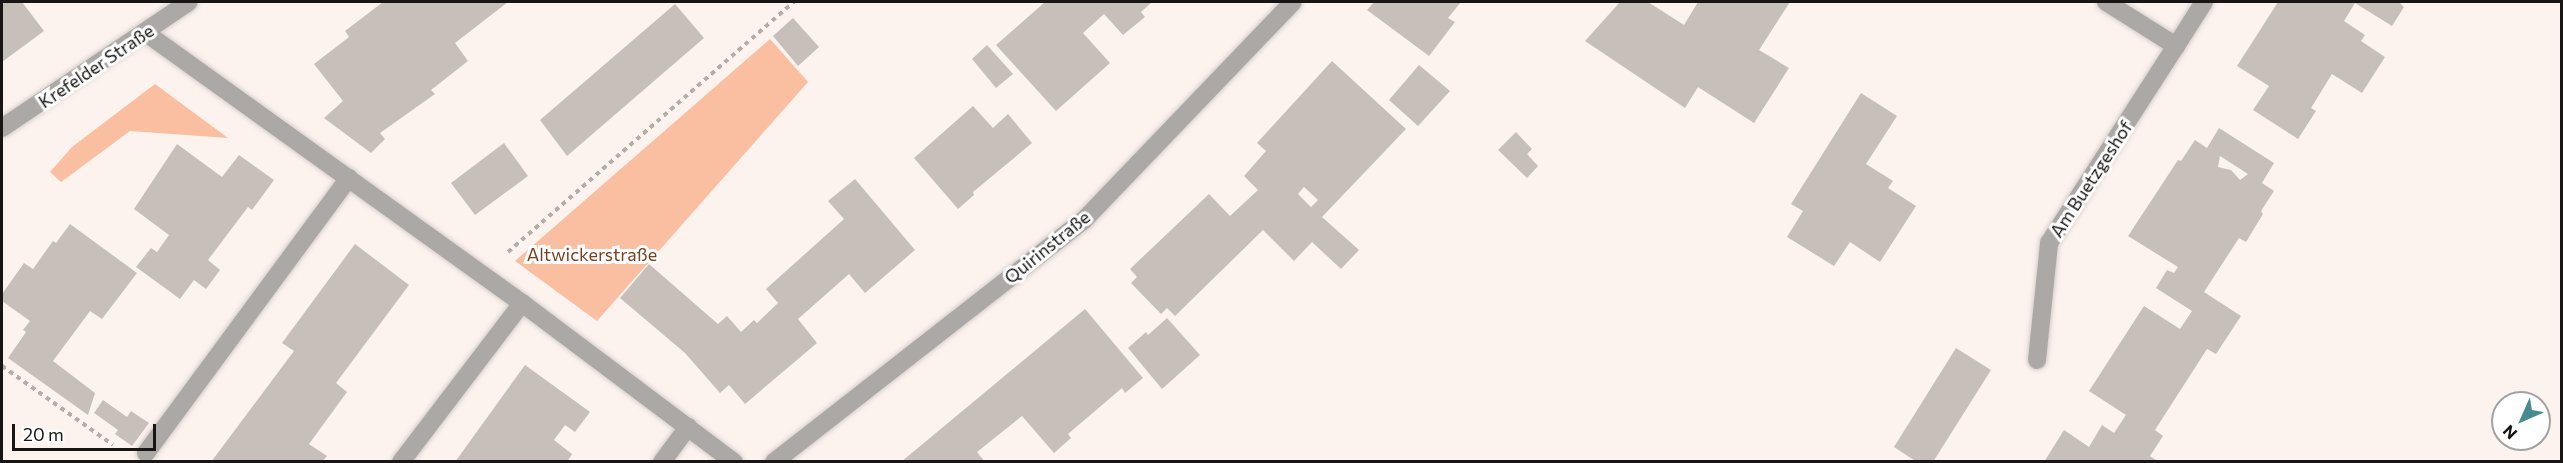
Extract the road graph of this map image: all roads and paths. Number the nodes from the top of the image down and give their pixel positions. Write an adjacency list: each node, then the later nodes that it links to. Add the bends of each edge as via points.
1 (189, 2): 6 (street, Krefelder Straße)
2 (794, 2): 10 (path)
3 (1293, 2): 20 (street, Quirinstraße, via 1083,221)
4 (2106, 2): 7 (street)
5 (2204, 2): 7 (street, Am Buetzgeshof)
6 (146, 33): 8 (street, Krefelder Straße); 9 (street)
7 (2176, 46): 12 (street, Am Buetzgeshof, via 2049,243)
8 (2, 128)
9 (349, 178): 10 (street); 16 (street)
10 (482, 275): 11 (street)
11 (522, 303): 14 (street); 17 (street)
12 (2037, 360)
13 (2, 366): 15 (path)
14 (688, 427): 18 (street); 19 (street)
15 (117, 448)
16 (146, 453)
17 (402, 462)
18 (662, 462)
19 (734, 462)
20 (774, 462)

